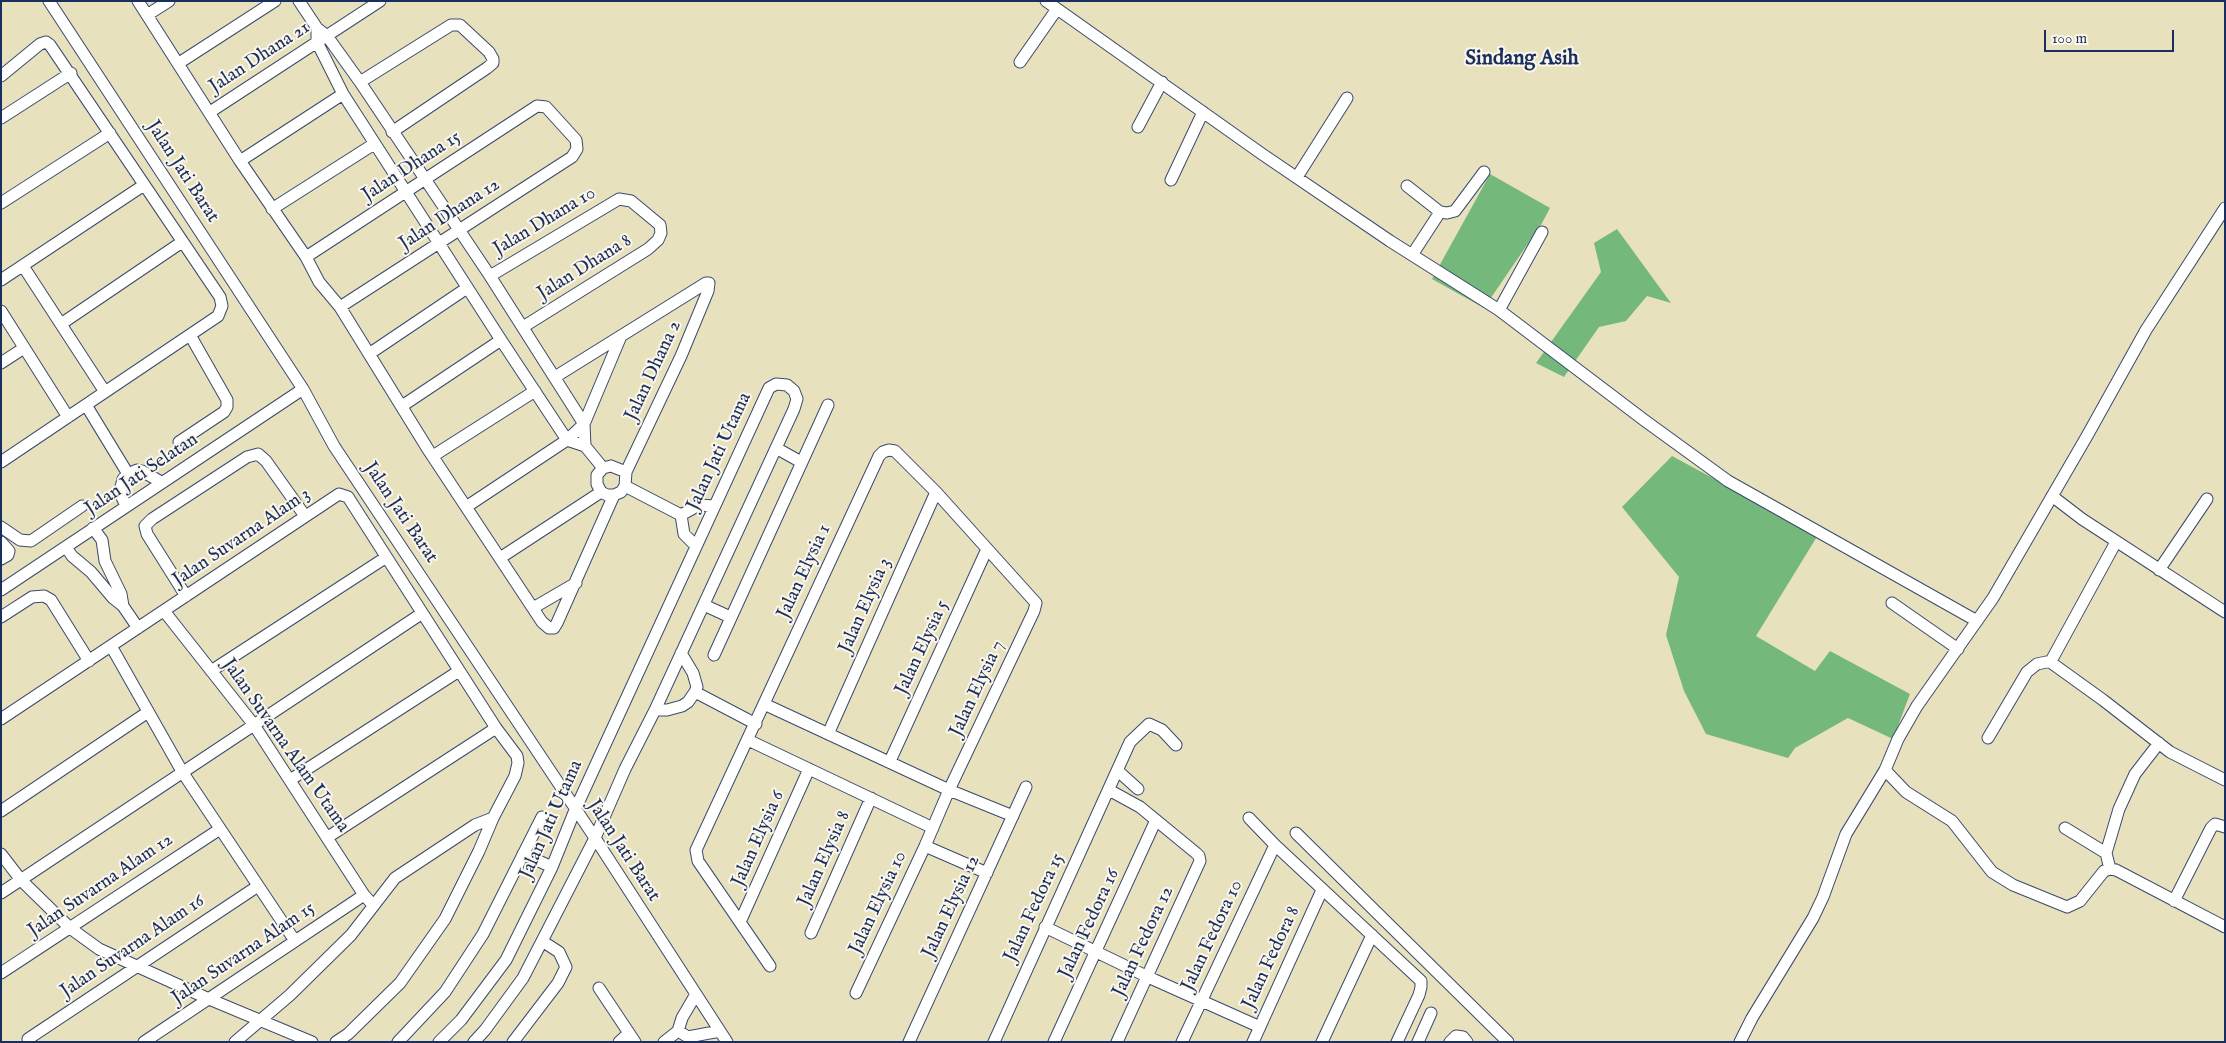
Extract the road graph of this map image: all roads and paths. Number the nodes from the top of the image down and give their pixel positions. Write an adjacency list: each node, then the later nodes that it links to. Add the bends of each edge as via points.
1 (49, 1): 62 (street, Jalan Jati Barat)
2 (138, 1): 9 (street)
3 (169, 1): 9 (street)
4 (275, 1): 12 (street)
5 (299, 1): 10 (street)
6 (380, 1): 10 (street, Jalan Dhana 21)
7 (1046, 1): 8 (street)
8 (1057, 9): 11 (street); 16 (street)
9 (148, 15): 12 (street)
10 (320, 36): 15 (street); 17 (street); 20 (street, Jalan Dhana 21)
11 (1020, 62)
12 (179, 63): 20 (street)
13 (70, 73): 14 (street, via 46,42); 22 (street); 25 (street)
14 (1, 76)
15 (360, 82): 24 (street); 24 (street, via 451,25 460,25 489,52 493,63)
16 (1162, 82): 21 (street); 23 (street)
17 (343, 94): 26 (street); 27 (street)
18 (1347, 98): 29 (street)
19 (537, 106): 30 (street, Jalan Dhana 15); 40 (street, Jalan Dhana 12, via 546,107 576,140 577,149 572,157)
20 (210, 112): 27 (street)
21 (1203, 112): 29 (street); 31 (street)
22 (1, 118)
23 (1138, 127)
24 (392, 132): 30 (street)
25 (110, 133): 32 (street); 36 (street)
26 (374, 144): 34 (street); 38 (street)
27 (240, 160): 38 (street)
28 (1484, 172): 39 (street, via 1455,211)
29 (1297, 177): 44 (street)
30 (425, 179): 34 (street, Jalan Dhana 15); 40 (street)
31 (1171, 180)
32 (144, 185): 42 (street); 46 (street)
33 (1407, 186): 39 (street)
34 (405, 192): 43 (street); 45 (street, Jalan Dhana 15)
35 (619, 199): 47 (street, Jalan Dhana 10); 54 (street, Jalan Dhana 8, via 631,201 660,224 658,240)
36 (1, 203)
37 (2225, 208): 85 (street, via 2146,330)
38 (272, 209): 45 (street)
39 (1440, 212): 44 (street)
40 (459, 230): 43 (street, Jalan Dhana 12); 47 (street)
41 (1542, 232): 51 (street)
42 (182, 242): 53 (street); 55 (street, via 220,297 222,306 218,316)
43 (438, 244): 49 (street); 50 (street, Jalan Dhana 12)
44 (1412, 255): 51 (street)
45 (306, 257): 50 (street, via 319,282)
46 (23, 266): 48 (street); 53 (street)
47 (490, 276): 54 (street)
48 (2, 278)
49 (467, 288): 57 (street); 59 (street)
50 (340, 307): 59 (street)
51 (1499, 310): 116 (street, via 1728,481)
52 (1, 311): 58 (street)
53 (61, 324): 63 (street)
54 (523, 327): 61 (street)
55 (190, 335): 63 (street); 71 (street, via 227,400 227,407)
56 (621, 336): 61 (street); 69 (street); 78 (street, Jalan Dhana 2, via 709,283 693,329)
57 (500, 340): 64 (street); 67 (street)
58 (24, 348): 60 (street); 68 (street)
59 (369, 354): 67 (street)
60 (1, 363)
61 (555, 377): 69 (street)
62 (303, 389): 80 (street, Jalan Jati Selatan); 151 (street, Jalan Jati Barat, via 334,446)
63 (105, 392): 65 (street)
64 (535, 392): 70 (street); 74 (street)
65 (86, 405): 68 (street); 79 (street)
66 (828, 405): 76 (street)
67 (402, 406): 74 (street)
68 (68, 417): 75 (street)
69 (584, 424): 70 (street); 72 (street)
70 (567, 440): 72 (street); 90 (street)
71 (179, 442)
72 (585, 446): 77 (street)
73 (776, 448): 76 (street); 89 (street, Jalan Jati Utama, via 797,398 787,385 776,384 769,388); 108 (street, Jalan Jati Utama)
74 (433, 456): 90 (street)
75 (1, 462)
76 (801, 462): 115 (street)
77 (603, 468): 78 (street, via 611,466); 82 (street, via 597,475)
78 (626, 472): 81 (street)
79 (128, 474): 80 (street, via 142,471); 88 (street, via 121,487)
80 (161, 482): 88 (street, Jalan Jati Selatan)
81 (625, 486): 84 (street); 91 (street)
82 (601, 492): 84 (street); 102 (street)
83 (936, 492): 99 (street); 127 (street, Jalan Elysia 1, via 895,451 889,450 879,456); 134 (street, Jalan Elysia 3)
84 (614, 495): 104 (street)
85 (2052, 496): 96 (street); 116 (street)
86 (2207, 499): 103 (street)
87 (82, 506): 93 (street, via 31,541 20,540)
88 (126, 506): 94 (street, Jalan Jati Selatan)
89 (714, 506): 91 (street, via 699,504); 97 (street, Jalan Jati Utama)
90 (466, 507): 102 (street)
91 (681, 515): 97 (street, via 684,534)
92 (305, 516): 101 (street, Jalan Suvarna Alam 3, via 339,494 348,497); 106 (street, Jalan Suvarna Alam 3); 106 (street, via 258,454 152,519 146,526 147,534)
93 (1, 527)
94 (94, 528): 98 (street, Jalan Jati Selatan); 109 (street, via 102,540 105,561)
95 (1, 542): 100 (street, via 10,551)
96 (2116, 542): 103 (street); 123 (street)
97 (696, 546): 151 (street, Jalan Jati Utama)
98 (66, 547): 105 (street, Jalan Jati Selatan); 109 (street)
99 (987, 549): 139 (street, Jalan Elysia 5); 148 (street, Jalan Elysia 7, via 1036,603)
100 (5, 557)
101 (385, 558): 113 (street); 124 (street)
102 (500, 558): 110 (street)
103 (2159, 570): 112 (street)
104 (576, 583): 110 (street); 110 (street, via 554,628 542,622)
105 (1, 590)
106 (186, 596): 111 (street, Jalan Suvarna Alam 3)
107 (1892, 603): 119 (street)
108 (704, 605): 115 (street); 120 (street, Jalan Jati Utama)
109 (123, 606): 117 (street)
110 (533, 608)
111 (164, 611): 117 (street, Jalan Suvarna Alam 3); 124 (street, Jalan Suvarna Alam Utama)
112 (2225, 612)
113 (421, 614): 125 (street); 132 (street)
114 (1, 617): 122 (street, via 32,597 44,596 52,600)
115 (730, 617): 121 (street)
116 (1977, 621): 119 (street)
117 (138, 628): 118 (street, Jalan Suvarna Alam 3)
118 (111, 646): 122 (street, Jalan Suvarna Alam 3); 129 (street)
119 (1958, 649): 142 (street, via 1916,706)
120 (681, 653): 126 (street, via 693,673); 128 (street, Jalan Jati Utama)
121 (714, 655)
122 (89, 661): 130 (street, Jalan Suvarna Alam 3)
123 (2051, 661): 135 (street, via 2037,664 2027,672); 137 (street)
124 (212, 671): 132 (street, Jalan Suvarna Alam Utama)
125 (459, 671): 133 (street); 144 (street)
126 (695, 692): 128 (street, via 682,706); 131 (street)
127 (764, 704): 131 (street, Jalan Elysia 1); 134 (street)
128 (654, 710): 164 (street, Jalan Jati Utama)
129 (148, 712): 143 (street); 152 (street)
130 (1, 719)
131 (756, 724): 136 (street, Jalan Elysia 1)
132 (254, 725): 143 (street); 144 (street, Jalan Suvarna Alam Utama)
133 (496, 728): 155 (street, via 517,756 518,764); 163 (street)
134 (828, 734): 139 (street)
135 (1988, 738)
136 (748, 740): 140 (street); 180 (street, Jalan Elysia 1, via 696,850 698,861)
137 (2159, 743): 145 (street); 167 (street, via 2130,784)
138 (1176, 745): 141 (street, Jalan Fedora 15, via 1162,730 1149,724 1130,742)
139 (890, 761): 148 (street)
140 (809, 769): 150 (street); 180 (street, Jalan Elysia 6)
141 (1118, 770): 147 (street); 149 (street, Jalan Fedora 15)
142 (1885, 770): 171 (street, via 1906,792 1952,821 1998,877 2045,900 2067,907 2073,905 2085,896 2099,876); 228 (street, via 1846,834 1813,918)
143 (183, 773): 158 (street); 173 (street)
144 (290, 780): 163 (street, Jalan Suvarna Alam Utama)
145 (2225, 780)
146 (1026, 787): 153 (street, Jalan Elysia 12)
147 (1138, 789)
148 (949, 790): 153 (street); 159 (street, Jalan Elysia 7)
149 (1109, 790): 157 (street, via 1130,800); 181 (street, Jalan Fedora 15)
150 (871, 798): 159 (street); 184 (street, Jalan Elysia 8)
151 (575, 810): 164 (street, Jalan Jati Barat); 170 (street, Jalan Jati Utama)
152 (1, 811)
153 (1013, 816): 172 (street, Jalan Elysia 12)
154 (542, 817): 169 (street)
155 (493, 818): 179 (street, via 475,825 395,878); 209 (street, via 445,918 400,983)
156 (1249, 818): 165 (street)
157 (1156, 820): 188 (street, Jalan Fedora 16); 192 (street, Jalan Fedora 12, via 1199,856 1200,861)
158 (220, 828): 174 (street); 183 (street, Jalan Suvarna Alam 12)
159 (933, 828): 166 (street, Jalan Elysia 10)
160 (2065, 828): 167 (street)
161 (2225, 828): 178 (street, via 2212,825)
162 (1296, 833): 227 (street)
163 (328, 837): 177 (street, Jalan Suvarna Alam Utama)
164 (595, 838): 187 (street, Jalan Jati Utama); 195 (street, Jalan Jati Barat)
165 (1275, 845): 175 (street); 197 (street, Jalan Fedora 10)
166 (925, 846): 172 (street); 194 (street, Jalan Elysia 10)
167 (2106, 853): 171 (street)
168 (1, 854): 173 (street)
169 (523, 854): 170 (street); 210 (street, via 483,934 445,992)
170 (552, 867): 211 (street, Jalan Jati Utama, via 506,960 462,1020)
171 (2110, 869): 178 (street)
172 (987, 873): 217 (street, Jalan Elysia 12)
173 (21, 880): 176 (street); 183 (street)
174 (258, 886): 186 (street); 190 (street, Jalan Suvarna Alam 16)
175 (1322, 890): 185 (street); 200 (street, Jalan Fedora 8)
176 (1, 893)
177 (364, 895): 179 (street, Jalan Suvarna Alam Utama); 186 (street, Jalan Suvarna Alam 15)
178 (2174, 901): 182 (street)
179 (373, 905): 199 (street, via 351,935)
180 (740, 922): 189 (street)
181 (1045, 927): 188 (street); 218 (street, Jalan Fedora 15)
182 (2225, 927)
183 (70, 928): 190 (street, via 99,949); 191 (street, Jalan Suvarna Alam 12)
184 (811, 933)
185 (1372, 935): 223 (street); 224 (street, via 1420,981 1421,987)
186 (294, 941): 196 (street, Jalan Suvarna Alam 15)
187 (542, 941): 212 (street, Jalan Jati Utama, via 523,978); 213 (street, via 559,952 566,967 558,983)
188 (1097, 952): 192 (street); 219 (street, Jalan Fedora 16)
189 (770, 966)
190 (134, 967): 196 (street); 204 (street, Jalan Suvarna Alam 16)
191 (1, 973)
192 (1148, 977): 197 (street); 220 (street, Jalan Fedora 12)
193 (599, 988): 203 (street)
194 (856, 993)
195 (696, 994): 201 (street, Jalan Jati Barat); 202 (street)
196 (209, 999): 199 (street); 206 (street, Jalan Suvarna Alam 15)
197 (1201, 1001): 200 (street); 221 (street, Jalan Fedora 10)
198 (1431, 1013): 225 (street)
199 (262, 1020): 207 (street); 208 (street)
200 (1260, 1027): 222 (street, Jalan Fedora 8)
201 (720, 1031): 202 (street, via 688,1037); 216 (street, Jalan Jati Barat)
202 (678, 1032): 215 (street)
203 (632, 1037): 214 (street)
204 (32, 1040)
205 (1450, 1041): 226 (street, via 1456,1036)
206 (144, 1042)
207 (234, 1042)
208 (312, 1042)
209 (336, 1042)
210 (398, 1042)
211 (439, 1042)
212 (474, 1042)
213 (513, 1042)
214 (619, 1042)
215 (664, 1042)
216 (727, 1042)
217 (909, 1042)
218 (994, 1042)
219 (1054, 1042)
220 (1117, 1042)
221 (1182, 1042)
222 (1253, 1042)
223 (1322, 1042)
224 (1397, 1042)
225 (1418, 1042)
226 (1468, 1042)
227 (1508, 1042)
228 (1740, 1042)

